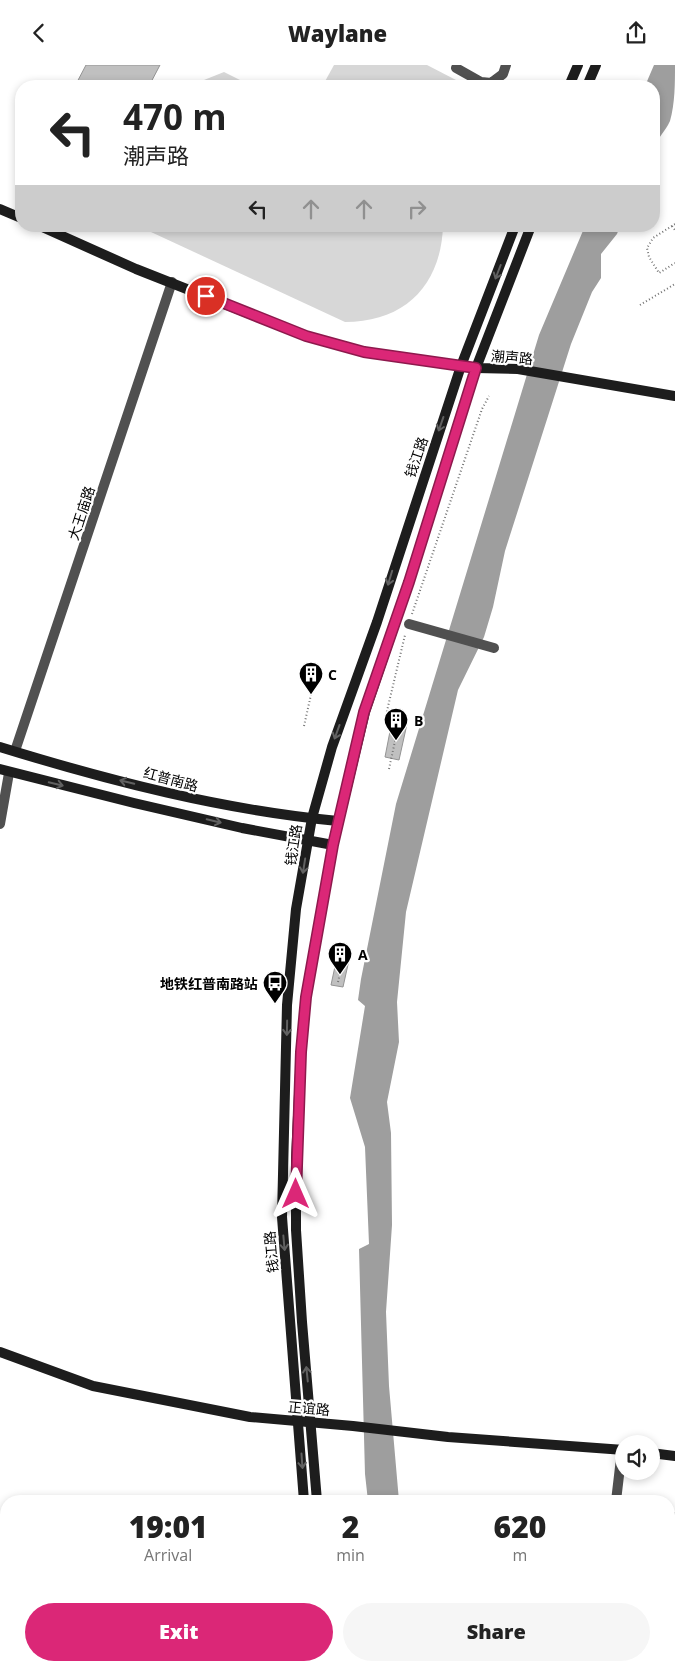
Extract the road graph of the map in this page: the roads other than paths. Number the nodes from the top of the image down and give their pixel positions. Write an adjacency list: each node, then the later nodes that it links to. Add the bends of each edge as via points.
1 (506, 65): 6 (street, via 503,74)
2 (578, 65): 7 (main road)
3 (596, 65): 8 (main road)
4 (456, 68): 5 (street)
5 (477, 80)
6 (495, 80)
7 (572, 80)
8 (590, 80)
9 (0, 209): 10 (main road)
10 (15, 215)
11 (53, 232): 14 (main road, 潮声路)
12 (513, 232): 15 (main road, 钱江路, one-way to 15)
13 (529, 232): 16 (main road, 钱江路)
14 (172, 282): 15 (main road, 潮声路, via 306,336 364,352); 21 (street, 大王庙路)
15 (461, 366): 16 (main road, 潮声路); 23 (main road, 钱江路, one-way to 23, via 377,622 332,747)
16 (476, 368): 17 (main road, 潮声路, via 518,369); 24 (main road, 钱江路, via 409,582 364,712)
17 (675, 396)
18 (409, 624): 19 (street)
19 (494, 648)
20 (0, 747): 21 (main road, 红普南路)
21 (15, 751): 23 (main road, 红普南路, one-way to 21, via 203,802)
22 (4, 771): 25 (street); 26 (main road, one-way to 26)
23 (312, 818): 24 (main road, 红普南路); 26 (main road, 钱江路)
24 (338, 821): 27 (main road, 钱江路)
25 (0, 824)
26 (308, 840): 27 (main road); 29 (main road, 钱江路, one-way to 29, via 296,909 289,981 282,1217)
27 (333, 845): 30 (main road, 钱江路, one-way to 27, via 297,1239 296,1158 306,997)
28 (0, 1352): 29 (main road, 正谊路, via 93,1387 250,1417)
29 (299, 1421): 30 (main road, 正谊路); 35 (main road, 钱江路, one-way to 35)
30 (312, 1422): 31 (main road, 正谊路); 36 (main road, 钱江路)
31 (615, 1449)
32 (660, 1454): 33 (main road)
33 (675, 1456)
34 (618, 1480): 37 (street)
35 (304, 1495)
36 (317, 1495)
37 (616, 1495)

